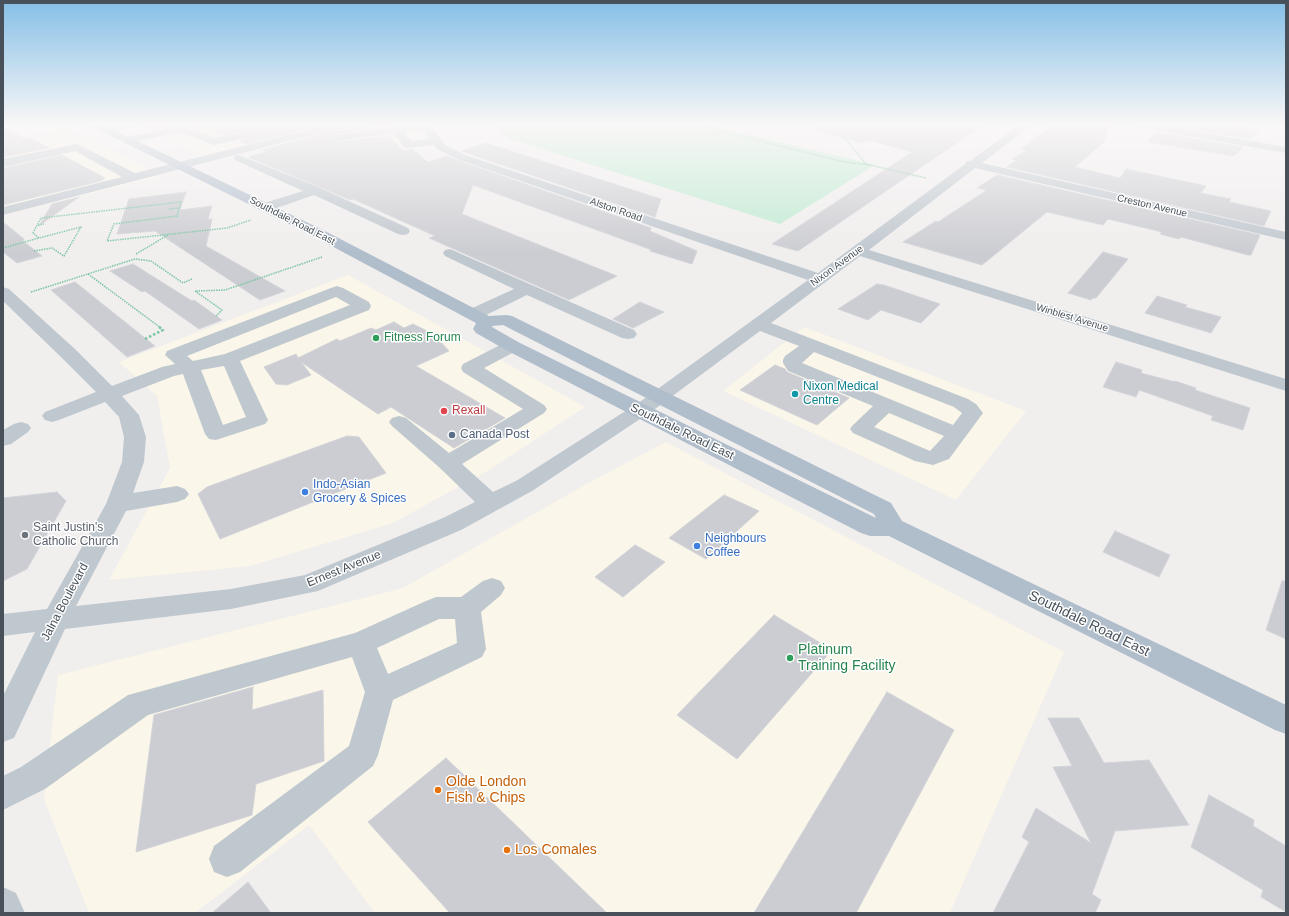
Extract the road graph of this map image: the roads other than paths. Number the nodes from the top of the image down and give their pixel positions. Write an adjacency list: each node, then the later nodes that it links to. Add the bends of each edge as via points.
1 (115, 168): 8 (street)
2 (168, 168): 8 (street)
3 (185, 168): 10 (main road, Southdale Road East)
4 (261, 168): 9 (street)
5 (493, 168): 16 (street, Alston Road)
6 (966, 168): 14 (street, Nixon Avenue)
7 (987, 168): 13 (street, Creston Avenue)
8 (132, 177): 11 (street)
9 (315, 191): 10 (street); 12 (street)
10 (266, 207): 19 (main road, Southdale Road East)
11 (3, 211)
12 (403, 231)
13 (1286, 236)
14 (858, 251): 16 (street, Nixon Avenue); 26 (street, Winblest Avenue)
15 (450, 253): 17 (street)
16 (819, 279): 20 (street, Nixon Avenue)
17 (527, 289): 19 (street); 21 (street)
18 (3, 292): 27 (street, Jalna Boulevard)
19 (480, 318): 23 (main road, Southdale Road East, via 482,329); 28 (main road, Southdale Road East, via 506,320)
20 (758, 324): 22 (street); 28 (street, Nixon Avenue)
21 (628, 334)
22 (812, 345): 29 (street, via 792,360 795,367); 33 (street, via 961,403 973,413)
23 (512, 346): 28 (main road, Southdale Road East); 35 (street, via 470,368 537,409)
24 (230, 359): 25 (street); 25 (street, via 258,420 216,434); 25 (street, via 363,306 337,291 174,355)
25 (190, 367): 27 (street, via 169,371)
26 (1286, 385)
27 (108, 394): 30 (street); 38 (street, Jalna Boulevard, via 129,415 135,437 133,462)
28 (648, 404): 37 (street, Ernest Avenue, via 524,486); 45 (main road, Southdale Road East, via 870,527 893,527)
29 (886, 405): 33 (street); 33 (street, via 860,429 922,456 933,458 941,454)
30 (52, 416)
31 (399, 422): 35 (street)
32 (21, 428): 34 (street)
33 (957, 434)
34 (3, 439)
35 (448, 463): 37 (street)
36 (177, 494): 38 (street)
37 (492, 503): 41 (street, Ernest Avenue, via 452,524 309,584 231,599)
38 (118, 504): 41 (street, Jalna Boulevard)
39 (492, 588): 40 (street)
40 (467, 608): 43 (street, via 436,608); 44 (street, via 472,649)
41 (55, 620): 42 (street, Ernest Avenue); 46 (street, Jalna Boulevard)
42 (3, 625)
43 (361, 643): 44 (street); 47 (street, via 140,704 33,778)
44 (380, 692): 48 (street, via 362,754)
45 (1286, 720)
46 (3, 728)
47 (3, 794)
48 (227, 859)
49 (3, 906): 50 (street)
50 (6, 913)

